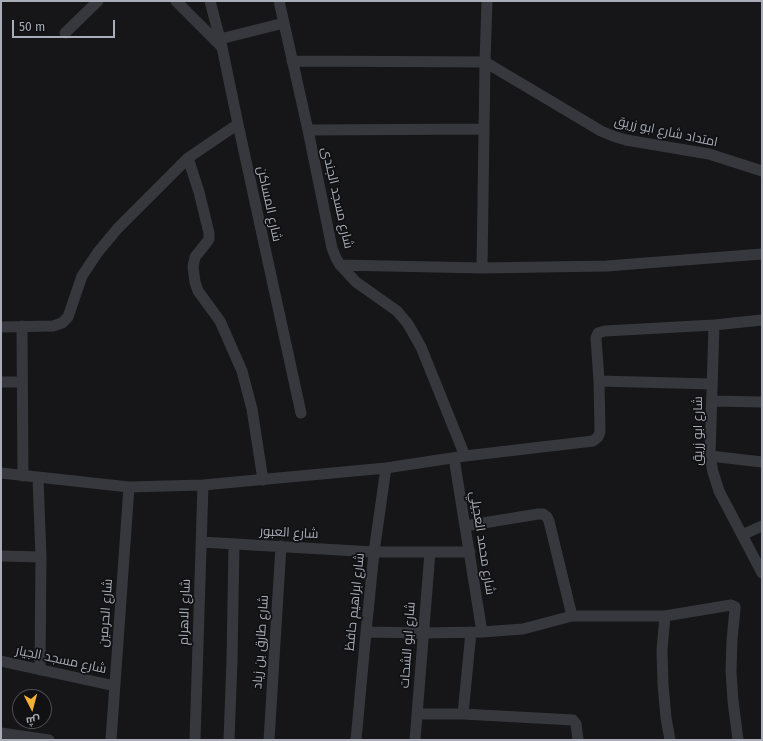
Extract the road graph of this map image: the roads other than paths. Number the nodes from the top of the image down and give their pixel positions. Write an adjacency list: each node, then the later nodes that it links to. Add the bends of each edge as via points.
1 (98, 1): 7 (street)
2 (176, 1): 8 (street)
3 (210, 1): 8 (street, شارع المساكن)
4 (279, 1): 6 (street, شارع مسجد الجندى)
5 (487, 1): 10 (street)
6 (284, 23): 8 (street); 9 (street, شارع مسجد الجندى)
7 (65, 33)
8 (221, 43): 11 (street, شارع المساكن)
9 (292, 61): 10 (street); 13 (street, شارع مسجد الجندى)
10 (485, 62): 12 (street); 15 (street, امتداد شارع ابو زريق, via 612,136 709,154)
11 (238, 124): 14 (street); 29 (street, شارع المساكن)
12 (484, 129): 13 (street); 18 (street)
13 (308, 130): 17 (street, شارع مسجد الجندى, via 332,248)
14 (188, 158): 20 (street, via 118,228 98,252 82,276 68,317 62,323 53,326); 37 (street, via 209,233 207,242 195,256 195,282 198,291 220,321 242,371 252,409)
15 (762, 172)
16 (762, 254): 18 (street, via 607,266)
17 (340, 265): 18 (street); 31 (street, شارع مسجد الجندى, via 356,282 397,311 408,324 421,347)
18 (482, 268)
19 (762, 320): 21 (street)
20 (22, 326): 22 (street); 25 (street)
21 (714, 326): 23 (street, via 605,330 598,333 596,338); 26 (street, شارع ابو زريق)
22 (1, 327)
23 (599, 381): 26 (street); 31 (street, via 600,432 598,438 593,441)
24 (1, 382): 25 (street)
25 (22, 382): 35 (street)
26 (712, 384): 27 (street, شارع ابو زريق)
27 (712, 401): 28 (street); 30 (street, شارع ابو زريق)
28 (762, 402)
29 (301, 413)
30 (710, 456): 32 (street); 42 (street, شارع ابو زريق, via 718,490)
31 (460, 457): 33 (street); 40 (street, شارع محمد العجيلي)
32 (762, 462)
33 (386, 468): 37 (street); 46 (street, شارع ابراهيم حافظ)
34 (1, 473): 35 (street)
35 (23, 476): 36 (street)
36 (38, 478): 39 (street); 50 (street)
37 (263, 480): 38 (street)
38 (203, 486): 39 (street); 43 (street, شارع الاهرام)
39 (129, 487): 60 (street, شارع الحرمين)
40 (465, 526): 48 (street, شارع محمد العجيلي); 52 (street, via 538,514 547,517)
41 (762, 526): 42 (street)
42 (742, 535): 51 (street, شارع ابو زريق)
43 (201, 542): 44 (street, شارع العبور); 66 (street, شارع الاهرام)
44 (234, 544): 45 (street, شارع العبور); 67 (street)
45 (281, 546): 46 (street, شارع العبور); 68 (street, شارع طارق بن زياد)
46 (374, 552): 47 (street, شارع العبور); 54 (street, شارع ابراهيم حافظ)
47 (430, 552): 48 (street, شارع العبور); 57 (street, شارع ابو الشحات)
48 (470, 552): 56 (street, شارع محمد العجيلي)
49 (1, 556): 50 (street)
50 (41, 557): 59 (street)
51 (762, 573)
52 (572, 616): 53 (street); 56 (street, via 523,629)
53 (665, 616): 72 (street, via 663,684); 73 (street, via 731,605 735,607 731,670)
54 (366, 632): 57 (street); 69 (street, شارع ابراهيم حافظ)
55 (471, 632): 56 (street); 57 (street); 62 (street)
56 (482, 632)
57 (423, 633): 61 (street, شارع ابو الشحات)
58 (1, 662): 59 (street, شارع مسجد الجيار)
59 (40, 670): 60 (street, شارع مسجد الجيار)
60 (115, 686): 65 (street, شارع الحرمين)
61 (417, 714): 62 (street); 70 (street, شارع ابو الشحات)
62 (463, 714): 71 (street, via 572,720 576,724)
63 (1, 733): 64 (street)
64 (49, 740)
65 (111, 740)
66 (195, 740)
67 (229, 740)
68 (269, 740)
69 (356, 740)
70 (415, 740)
71 (578, 740)
72 (670, 740)
73 (738, 740)

